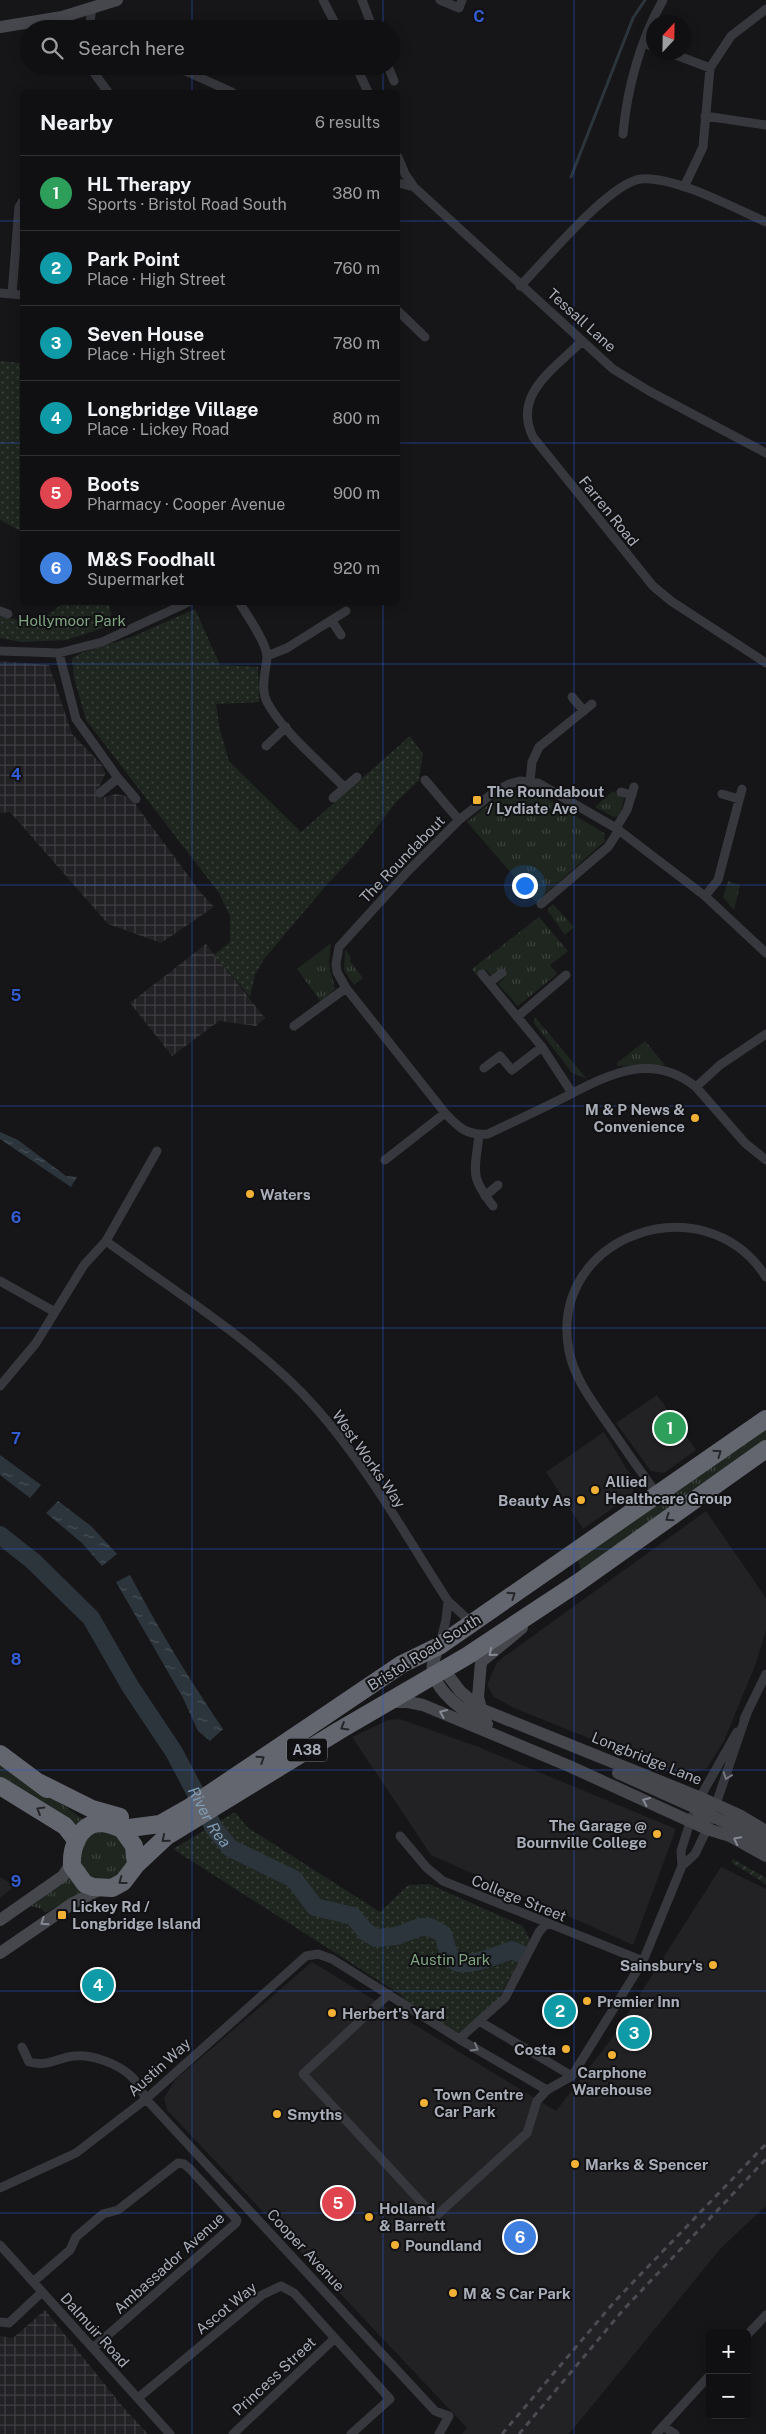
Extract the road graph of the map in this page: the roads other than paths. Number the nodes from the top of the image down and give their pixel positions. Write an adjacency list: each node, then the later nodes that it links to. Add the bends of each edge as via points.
1 (117, 0): 7 (street)
2 (323, 0): 13 (street)
3 (362, 0): 14 (street)
4 (440, 0): 6 (street)
5 (663, 0): 17 (street)
6 (461, 4)
7 (92, 8): 9 (street); 12 (street)
8 (766, 9): 19 (street, via 731,36)
9 (62, 17): 10 (street); 11 (street)
10 (43, 20)
11 (64, 20)
12 (90, 20)
13 (333, 20)
14 (370, 20)
15 (20, 24): 16 (street)
16 (0, 27)
17 (644, 43): 30 (street, via 626,104)
18 (689, 60): 19 (street)
19 (710, 68): 28 (street)
20 (96, 75): 25 (street)
21 (194, 75): 26 (street)
22 (360, 75): 27 (street)
23 (392, 75): 24 (street)
24 (394, 81)
25 (107, 90)
26 (228, 90)
27 (367, 90)
28 (705, 116): 29 (street); 34 (street, via 703,146)
29 (766, 125)
30 (623, 134)
31 (400, 162): 33 (street)
32 (400, 184): 33 (street, Tessall Lane)
33 (414, 187): 37 (street, Tessall Lane)
34 (684, 187): 36 (street); 37 (street, via 643,179 628,182 608,196)
35 (20, 204): 39 (street)
36 (766, 222)
37 (520, 286): 43 (street, Tessall Lane)
38 (0, 293): 39 (street)
39 (12, 294): 40 (street)
40 (20, 295)
41 (400, 313): 42 (street)
42 (425, 338)
43 (581, 342): 44 (street, Tessall Lane, via 613,369 649,391); 53 (street, Farren Road, via 538,384 530,397 526,424 533,437 653,586)
44 (766, 453)
45 (181, 605): 51 (street, via 102,642)
46 (241, 605): 52 (street)
47 (346, 611): 48 (street)
48 (332, 621): 49 (street); 52 (street)
49 (340, 635)
50 (0, 651): 51 (street)
51 (59, 652): 60 (street, via 76,719)
52 (267, 656): 57 (street, via 264,670 266,700)
53 (766, 663)
54 (572, 697): 56 (street)
55 (592, 704): 56 (street)
56 (584, 711): 62 (street, via 539,747 532,762)
57 (286, 727): 58 (street); 63 (street)
58 (266, 746)
59 (357, 776): 63 (street)
60 (118, 778): 66 (street); 69 (street)
61 (425, 780): 71 (street)
62 (530, 781): 71 (street, The Roundabout, via 509,784); 72 (street)
63 (344, 787): 68 (street)
64 (742, 789): 70 (street)
65 (621, 792): 72 (street, via 633,791)
66 (100, 793)
67 (722, 794): 70 (street)
68 (333, 798)
69 (136, 799)
70 (740, 799): 73 (street, via 718,880)
71 (459, 820): 80 (street, The Roundabout, via 339,947 337,972)
72 (617, 829): 73 (street); 74 (street, via 608,847)
73 (706, 896): 75 (street)
74 (541, 904)
75 (766, 953)
76 (502, 973): 79 (street)
77 (482, 974): 79 (street)
78 (566, 975): 81 (street)
79 (490, 982): 81 (street)
80 (346, 988): 82 (street); 88 (street, The Roundabout)
81 (517, 1016): 84 (street)
82 (294, 1026)
83 (766, 1034): 86 (street, via 720,1065)
84 (542, 1048): 85 (street, via 512,1070 500,1056); 87 (street)
85 (484, 1068)
86 (696, 1087): 87 (street, via 688,1080 662,1070 630,1069); 92 (street, via 745,1143)
87 (572, 1093): 89 (street)
88 (445, 1113): 89 (street, The Roundabout, via 459,1128); 91 (street)
89 (480, 1135): 94 (street, via 475,1177)
90 (157, 1152): 96 (street)
91 (384, 1160)
92 (766, 1160)
93 (498, 1185): 94 (street)
94 (485, 1196): 95 (street)
95 (493, 1206)
96 (106, 1241): 99 (street, via 84,1265); 107 (street, West Works Way, via 257,1352 314,1406 343,1440)
97 (766, 1276): 103 (street, via 752,1257 722,1237 695,1229 666,1227 627,1237 614,1244 591,1264 580,1283 568,1325 573,1364 585,1390)
98 (0, 1281): 99 (street)
99 (55, 1312): 100 (street, via 36,1343)
100 (0, 1386)
101 (766, 1419): 103 (highway, Bristol Road South / A38, one-way to 101)
102 (766, 1449): 105 (highway, Bristol Road South / A38, one-way to 105)
103 (658, 1495): 104 (highway, Bristol Road South / A38)
104 (570, 1554): 105 (highway, via 572,1566 579,1574); 109 (highway, Bristol Road South / A38, one-way to 104)
105 (587, 1576): 106 (highway, Bristol Road South / A38)
106 (558, 1596): 108 (highway, Bristol Road South / A38); 109 (highway, via 542,1598 499,1624 484,1627)
107 (448, 1601): 109 (street, West Works Way); 110 (street)
108 (540, 1607): 111 (highway, Bristol Road South / A38); 114 (street, one-way to 114, via 532,1620 481,1662 478,1697)
109 (472, 1623): 110 (highway, Bristol Road South / A38)
110 (439, 1646): 111 (street); 116 (highway, Bristol Road South / A38, via 402,1664)
111 (437, 1670): 113 (highway, Bristol Road South / A38); 114 (street, Longbridge Lane); 116 (highway, via 406,1673 342,1711); 118 (street, via 448,1696 473,1716)
112 (766, 1674): 115 (street)
113 (386, 1702): 118 (street, one-way to 113, via 423,1705); 121 (highway, Bristol Road South / A38, one-way to 121)
114 (481, 1709): 122 (street, Longbridge Lane)
115 (747, 1713): 122 (street); 123 (street, one-way to 123)
116 (322, 1717): 121 (highway, Bristol Road South / A38, one-way to 116)
117 (0, 1754): 119 (highway)
118 (569, 1766): 125 (street, one-way to 118)
119 (38, 1782): 124 (highway, via 107,1814 128,1818); 126 (highway)
120 (0, 1786): 131 (highway, one-way to 120, via 64,1826)
121 (225, 1792): 124 (highway, Bristol Road South / A38)
122 (697, 1802): 123 (street); 125 (street); 128 (street)
123 (714, 1810): 128 (street); 129 (street, via 739,1815); 132 (street)
124 (190, 1811): 127 (highway, Bristol Road South / A38, via 160,1824); 135 (highway, Bristol Road South / A38, one-way to 135)
125 (690, 1821): 128 (street); 136 (street, via 681,1851)
126 (99, 1823): 127 (highway); 131 (highway, via 81,1832)
127 (122, 1828): 135 (highway, via 134,1846)
128 (707, 1829): 133 (street, one-way to 128, via 730,1836); 136 (street, via 695,1854)
129 (766, 1831)
130 (400, 1836): 139 (street, College Street, via 443,1882)
131 (76, 1840): 134 (highway)
132 (766, 1844)
133 (766, 1856)
134 (72, 1862): 137 (highway, via 86,1884); 138 (street, via 63,1876)
135 (136, 1865): 137 (highway, one-way to 137, via 123,1882)
136 (682, 1866): 141 (street)
137 (102, 1889): 140 (street, one-way to 140, via 66,1908)
138 (0, 1920)
139 (546, 1924): 141 (street, College Street); 143 (street, via 505,1998)
140 (0, 1952)
141 (643, 1961): 146 (street)
142 (389, 1994): 144 (street); 147 (street, via 303,2074 435,2217 527,2133 537,2101); 148 (street, Austin Way, via 332,1958 318,1954 306,1956)
143 (479, 2021): 144 (street); 146 (street)
144 (459, 2039): 147 (street, one-way to 147)
145 (22, 2047): 148 (street, Cooper Avenue, via 29,2062 42,2065 75,2056 98,2059 132,2077)
146 (572, 2076): 147 (street)
147 (547, 2090)
148 (146, 2099): 149 (street, Austin Way, via 76,2152); 164 (street, Cooper Avenue, via 435,2411 449,2416)
149 (0, 2188)
150 (0, 2245): 151 (street, Dalmuir Road)
151 (33, 2282): 152 (street, Dalmuir Road); 157 (street, Ambassador Avenue, via 70,2250 76,2237 104,2214 118,2210 173,2164 184,2164 190,2169 237,2220)
152 (42, 2292): 154 (street, via 9,2324); 157 (street, Dalmuir Road)
153 (766, 2315): 155 (street)
154 (0, 2322)
155 (751, 2331)
156 (334, 2338): 159 (street, Ascot Way, via 294,2293 281,2286 262,2295); 162 (street, Princess Street); 163 (street, Ascot Way, via 390,2399)
157 (93, 2348): 159 (street, Dalmuir Road)
158 (706, 2380): 160 (street)
159 (138, 2398): 161 (street, Dalmuir Road)
160 (663, 2426): 165 (street); 166 (street)
161 (170, 2434)
162 (233, 2434)
163 (352, 2434)
164 (439, 2434)
165 (656, 2434)
166 (675, 2434)

